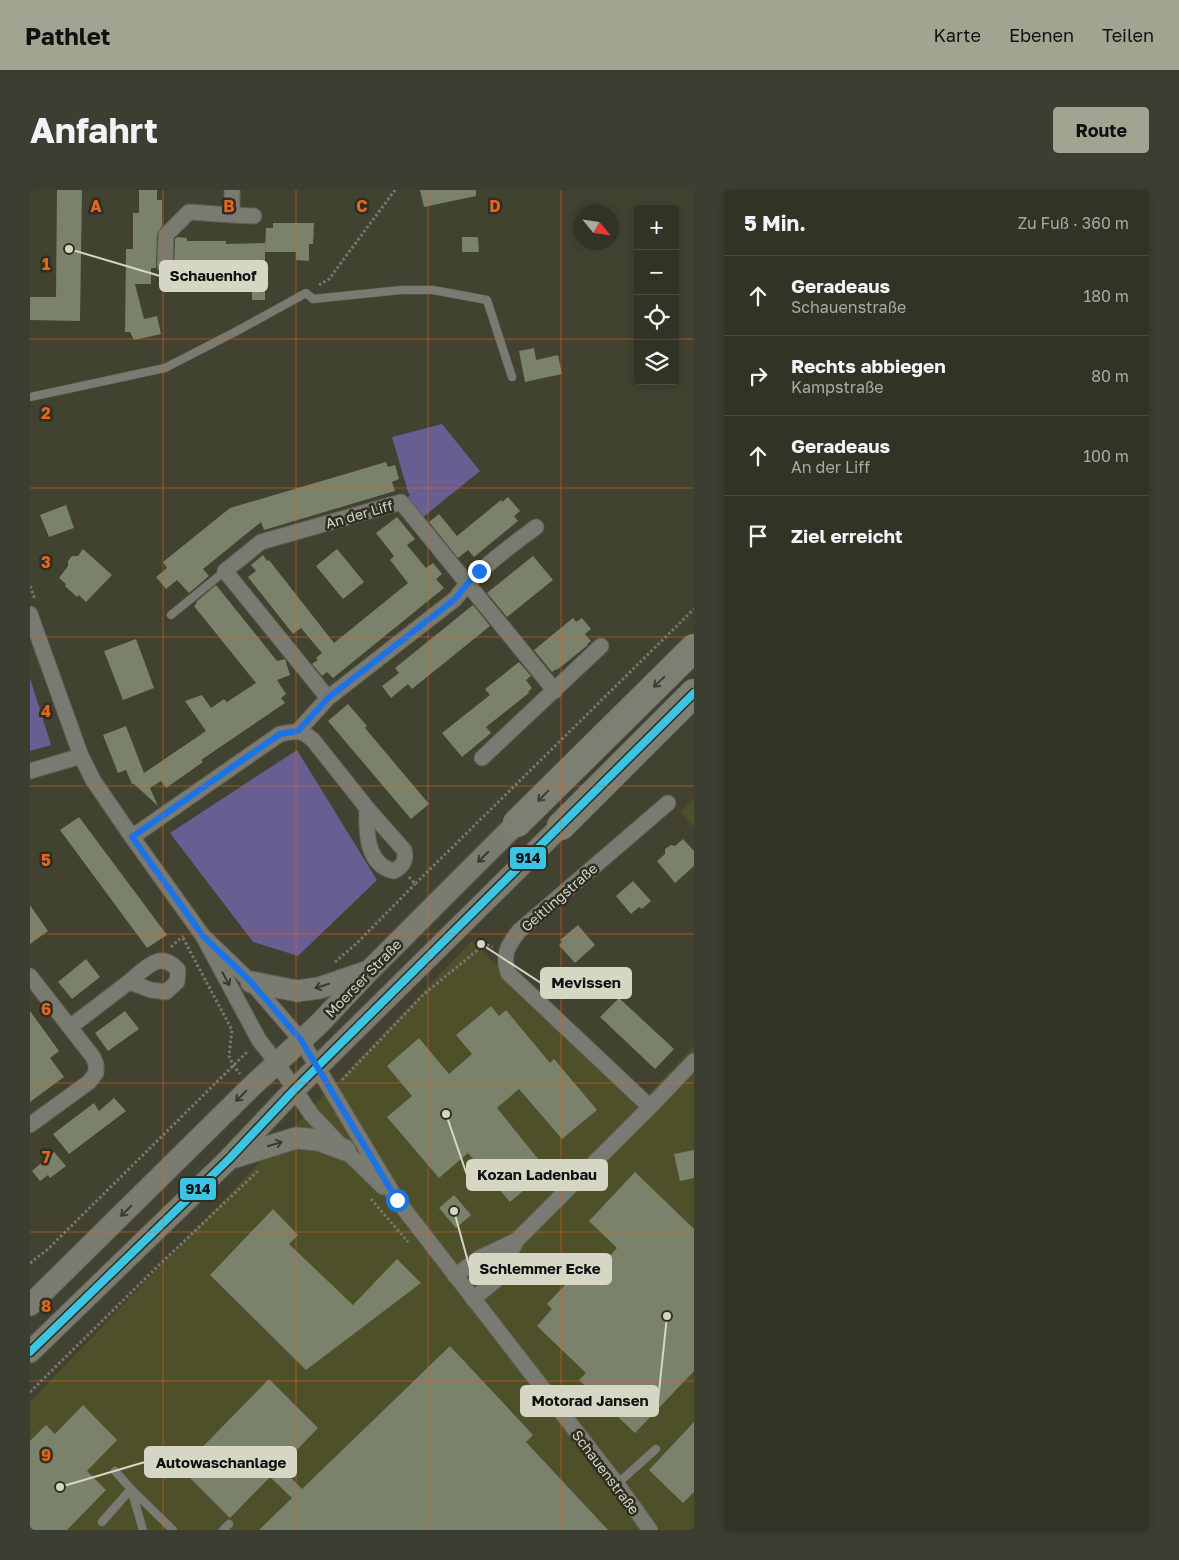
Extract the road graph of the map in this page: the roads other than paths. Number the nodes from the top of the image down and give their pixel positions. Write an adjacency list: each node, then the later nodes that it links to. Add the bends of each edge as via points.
1 (232, 190): 2 (street)
2 (232, 215): 3 (street); 4 (street, via 189,212 166,235)
3 (254, 216)
4 (165, 266)
5 (512, 377): 6 (lane, via 486,300 433,290 312,299 306,293 165,368)
6 (30, 397)
7 (536, 527): 9 (street)
8 (225, 571): 9 (street, An der Liff, via 261,542 402,502); 11 (lane, An der Liff); 16 (street)
9 (467, 584): 14 (street, An der Liff); 16 (street, via 455,599)
10 (32, 615): 18 (street, Schauenstraße)
11 (171, 615)
12 (601, 646): 14 (street)
13 (694, 648): 23 (highway, Moerser Straße, one-way to 23)
14 (555, 691): 19 (street)
15 (694, 693): 24 (highway)
16 (328, 698): 17 (street)
17 (298, 731): 22 (street, via 313,740); 25 (street, via 280,734)
18 (81, 756): 20 (street); 25 (street, Schauenstraße, via 93,780)
19 (482, 758)
20 (30, 771)
21 (668, 803): 37 (street, Geitlingstraße, via 519,931 505,953 508,973)
22 (367, 808): 22 (street, via 366,831 372,852 380,865 394,871 401,867 406,857 404,850)
23 (517, 823): 27 (main road, Moerser Straße, one-way to 27)
24 (561, 826): 35 (main road)
25 (132, 837): 26 (street, Schauenstraße)
26 (199, 931): 30 (street, Schauenstraße); 34 (street, Schauenstraße, one-way to 34, via 259,1040)
27 (369, 971): 30 (main road, one-way to 30, via 319,988 297,991); 32 (main road, Moerser Straße)
28 (30, 976): 31 (street)
29 (129, 982): 29 (street, via 166,992 176,982 178,970 172,963 158,960); 31 (street)
30 (251, 982): 32 (street, Schauenstraße)
31 (70, 1026): 38 (street, via 96,1064 96,1073 89,1082)
32 (301, 1040): 34 (main road, Moerser Straße); 35 (street, Schauenstraße)
33 (694, 1061): 37 (street)
34 (277, 1063): 36 (street, Schauenstraße); 45 (main road, Moerser Straße, one-way to 45)
35 (318, 1067): 36 (main road); 41 (street, Schauenstraße)
36 (294, 1090): 39 (street, Schauenstraße, via 310,1114); 40 (main road)
37 (650, 1107): 42 (street)
38 (30, 1125)
39 (345, 1150): 40 (main road, one-way to 39, via 296,1138 318,1140); 41 (street, Schauenstraße)
40 (229, 1159): 46 (main road)
41 (397, 1200): 43 (street, Schauenstraße)
42 (517, 1240): 43 (street, via 479,1258); 44 (street, via 495,1280)
43 (456, 1276): 44 (street, Schauenstraße)
44 (473, 1299): 49 (street, Schauenstraße)
45 (30, 1305)
46 (30, 1352)
47 (656, 1449): 49 (lane)
48 (115, 1471): 50 (lane)
49 (617, 1484): 56 (street, Schauenstraße)
50 (131, 1489): 51 (lane); 53 (lane); 54 (lane)
51 (102, 1522)
52 (229, 1524): 55 (lane)
53 (143, 1530)
54 (173, 1530)
55 (223, 1530)
56 (650, 1530)

